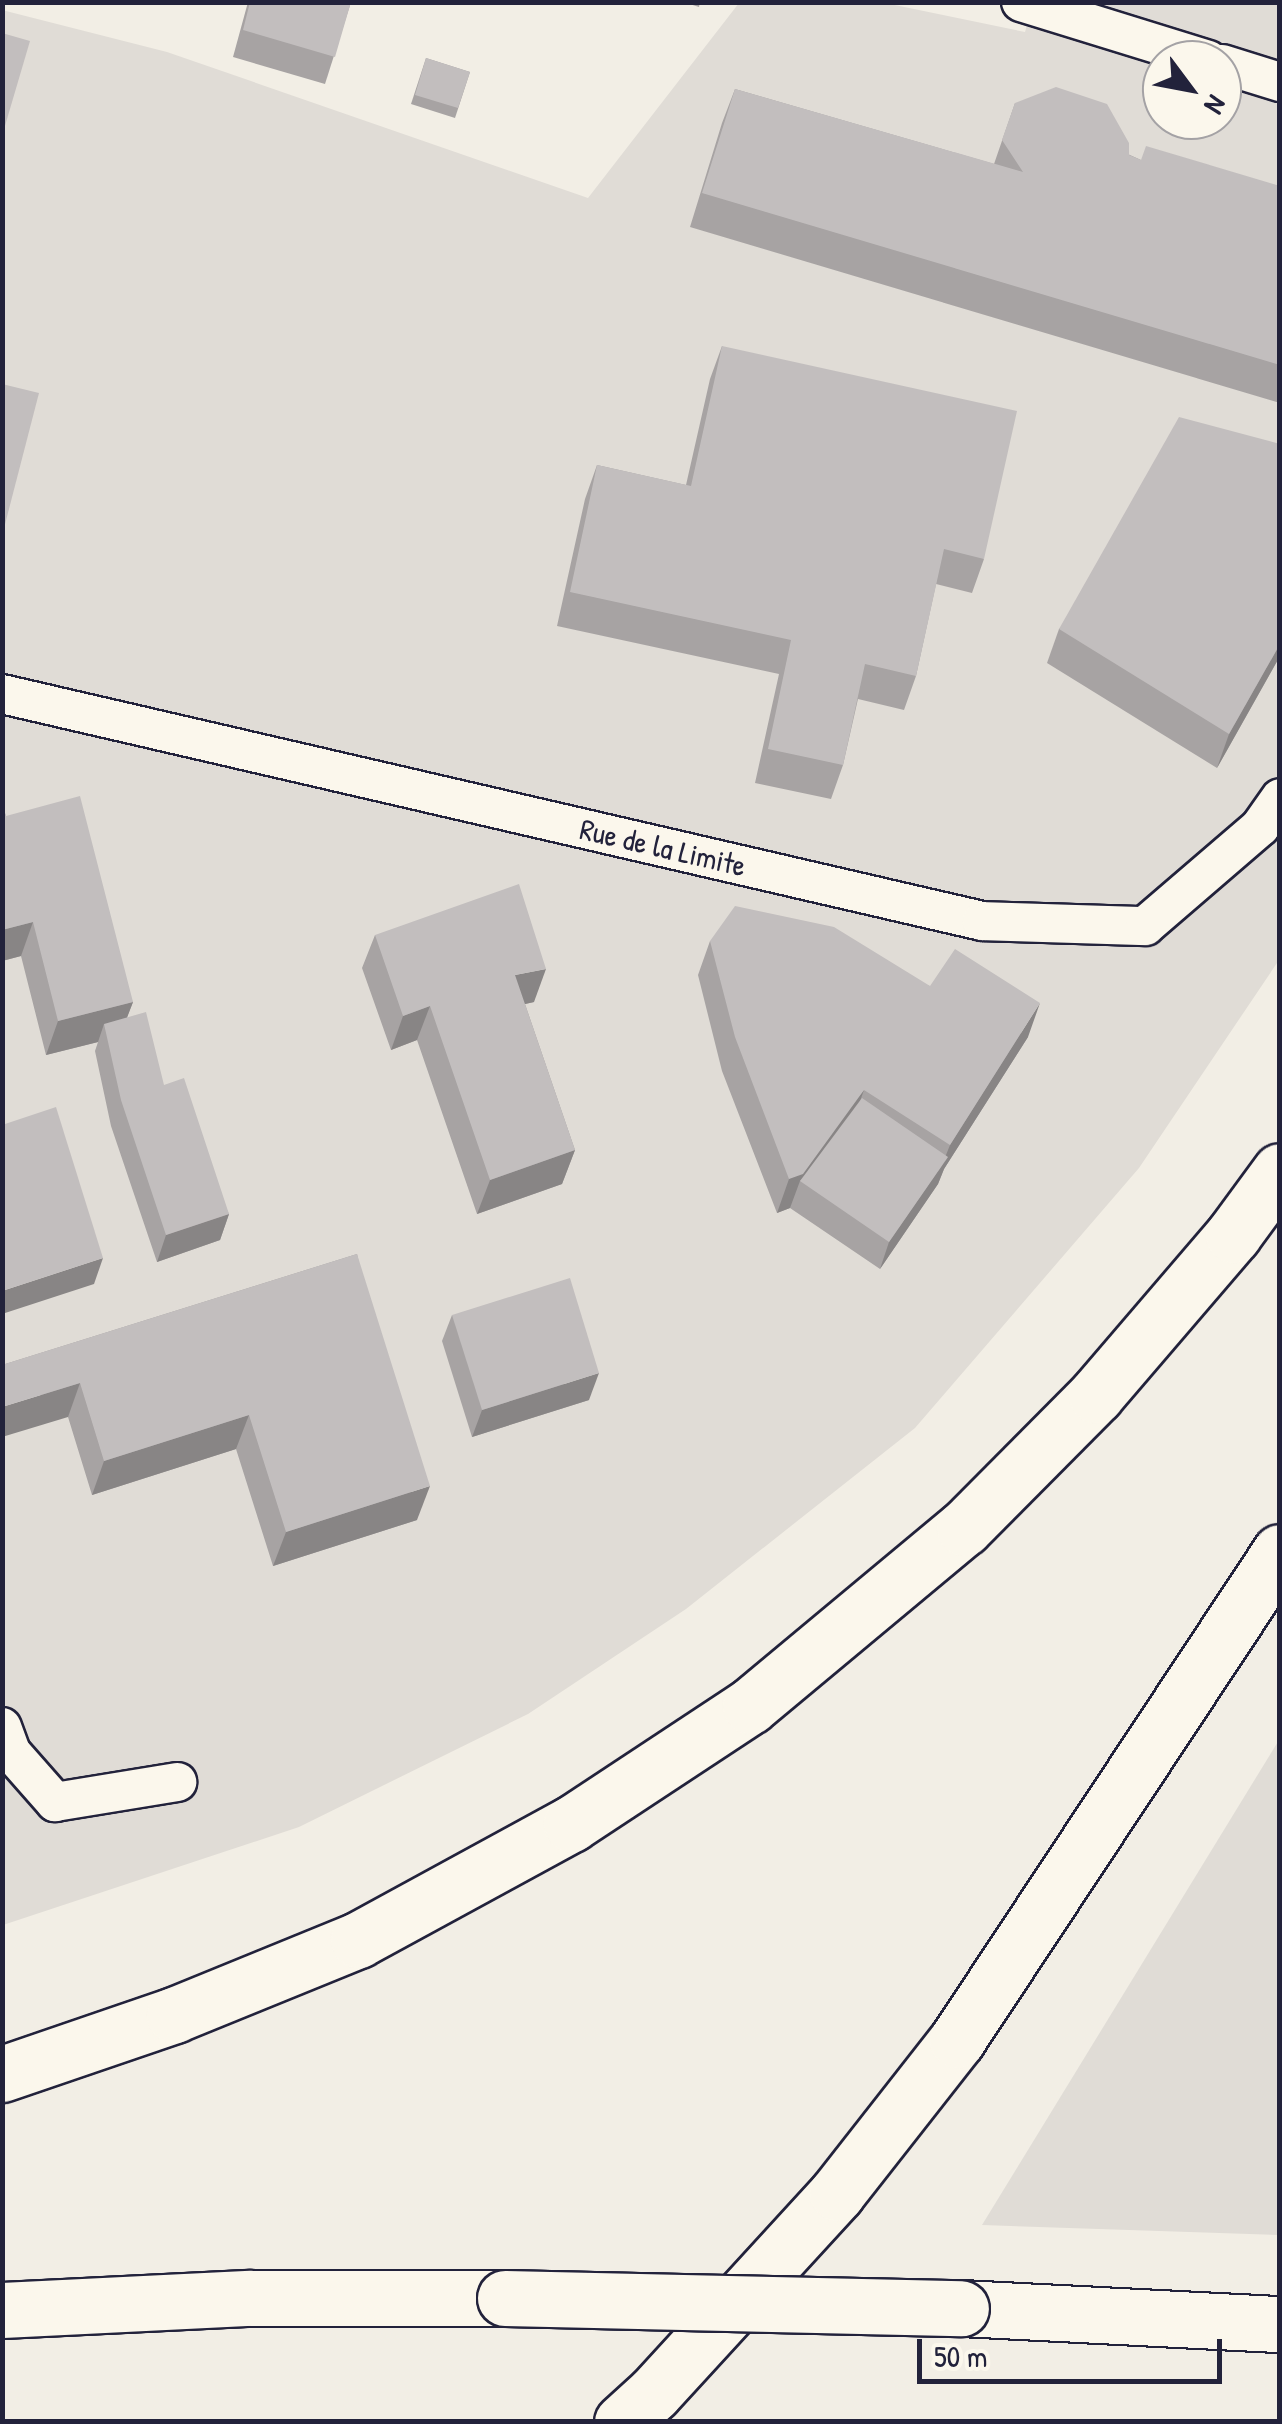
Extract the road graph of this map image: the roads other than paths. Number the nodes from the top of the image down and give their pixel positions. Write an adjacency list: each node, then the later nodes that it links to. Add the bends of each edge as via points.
1 (1021, 2): 2 (street)
2 (1144, 40)
3 (1242, 70): 4 (street)
4 (1280, 82)
5 (2, 694): 6 (street, Rue de la Limite, via 982,921 1145,926 1260,827)
6 (1280, 798)
7 (1280, 1171): 11 (highway, via 1096,1395 964,1528 750,1706 571,1824 358,1940 174,2015)
8 (1280, 1552): 14 (highway, via 957,2040 837,2192)
9 (2, 1727): 10 (street, via 10,1752 55,1802)
10 (176, 1782)
11 (2, 2074)
12 (2, 2310): 13 (highway, bridge, via 251,2298 504,2298 961,2308)
13 (1280, 2324)
14 (622, 2422)

